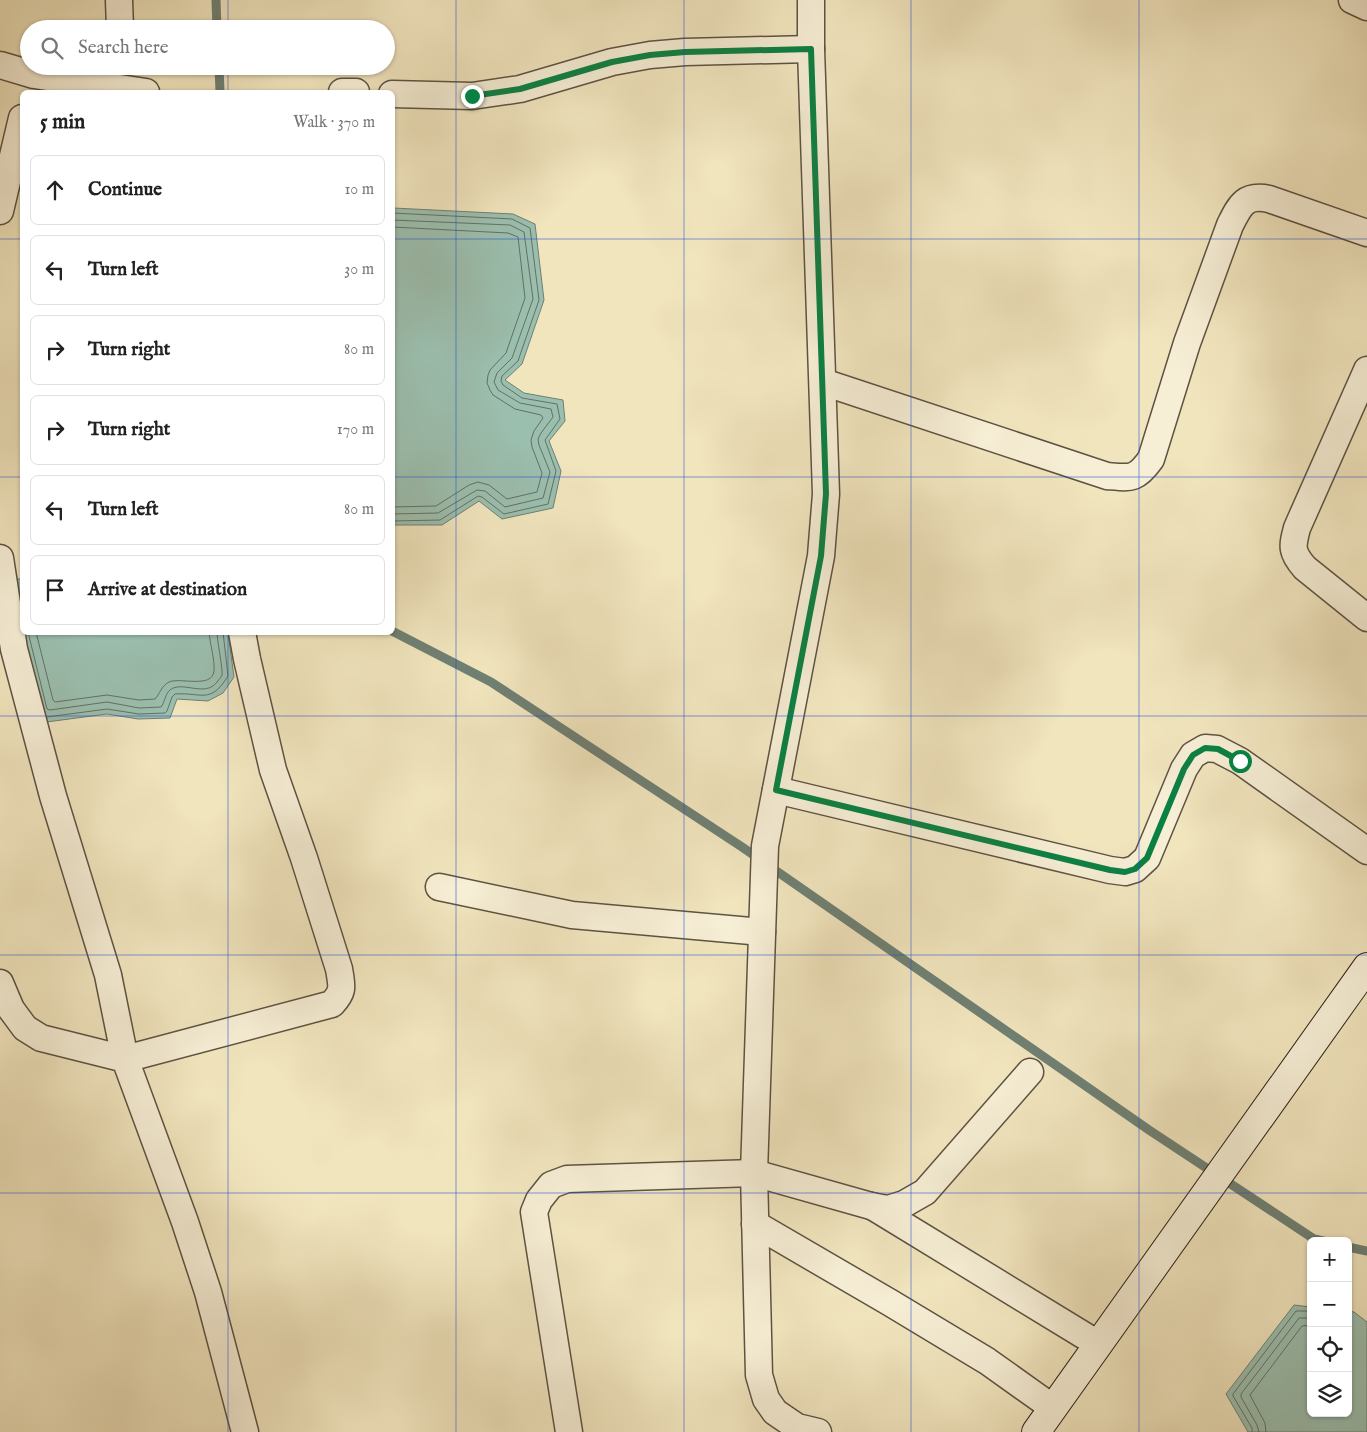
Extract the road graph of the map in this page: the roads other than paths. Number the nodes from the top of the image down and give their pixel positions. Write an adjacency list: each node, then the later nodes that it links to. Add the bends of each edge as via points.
1 (119, 0): 5 (street)
2 (811, 0): 6 (street)
3 (1352, 0): 4 (street)
4 (1367, 7)
5 (120, 20)
6 (811, 49): 10 (street, via 650,55 612,62 520,89 472,96); 15 (street)
7 (0, 64): 9 (street)
8 (130, 82): 9 (street)
9 (32, 84)
10 (395, 94)
11 (20, 126): 12 (street)
12 (0, 211)
13 (1367, 233): 15 (street, via 1270,199 1247,200 1239,207 1188,343 1151,459 1142,472 1128,478 1106,476)
14 (1367, 370): 17 (street, via 1297,528 1293,545 1296,558 1305,568)
15 (823, 382): 19 (street, via 826,494 821,556)
16 (0, 558): 25 (street, via 14,649 53,796 108,975)
17 (1367, 618)
18 (242, 635): 25 (street, via 273,770 339,969 340,995 332,1004)
19 (776, 790): 20 (street, via 1125,872 1135,869 1147,858 1184,769 1193,755 1205,748 1218,749 1240,761); 22 (street, via 765,846)
20 (1367, 851)
21 (439, 887): 22 (street, via 572,915)
22 (762, 932): 27 (street)
23 (1367, 968): 30 (main road)
24 (0, 983): 25 (street, via 20,1022 40,1038)
25 (125, 1059): 32 (street, via 208,1292)
26 (1030, 1072): 28 (street, via 925,1192 888,1209)
27 (754, 1173): 28 (street); 29 (street); 33 (street, via 566,1179 551,1185 539,1200 534,1212)
28 (871, 1206): 30 (street)
29 (755, 1224): 31 (street, via 987,1361); 34 (street, via 759,1375 766,1399 775,1412 797,1426)
30 (1098, 1344): 31 (main road)
31 (1053, 1408): 35 (main road)
32 (245, 1432)
33 (569, 1432)
34 (818, 1432)
35 (1036, 1432)

